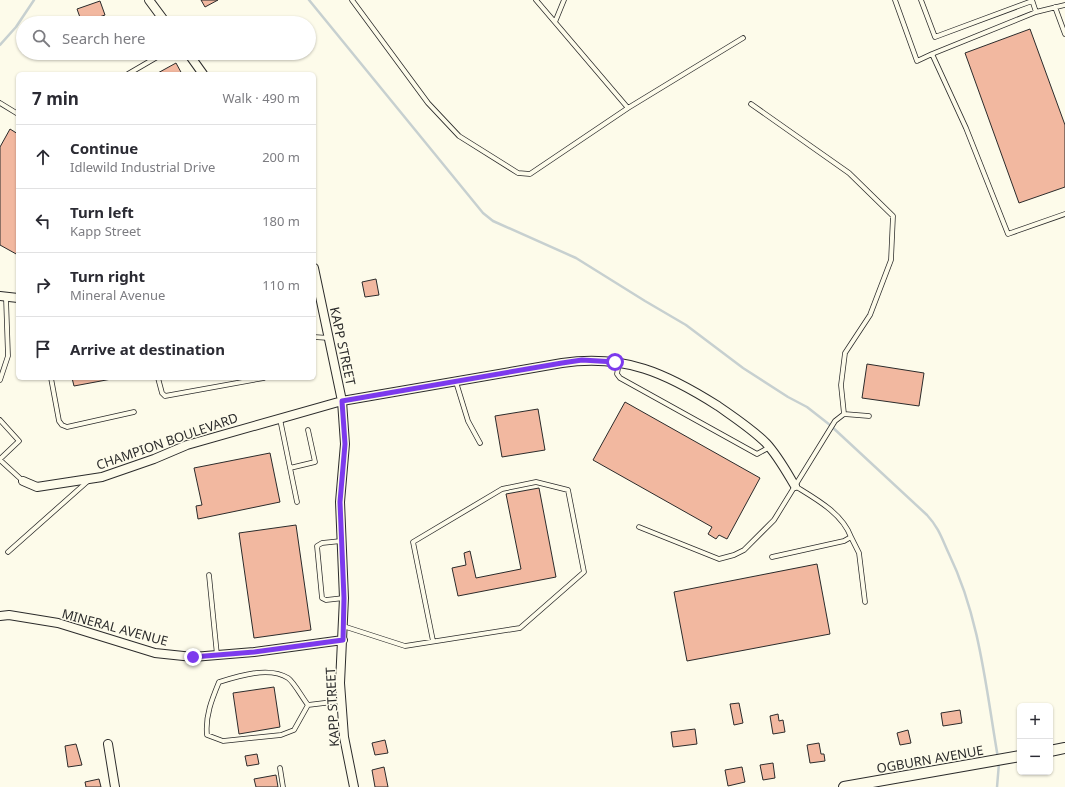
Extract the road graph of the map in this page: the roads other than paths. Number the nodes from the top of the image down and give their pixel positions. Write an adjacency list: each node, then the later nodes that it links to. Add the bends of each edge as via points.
1 (149, 0): 12 (street)
2 (352, 0): 23 (lane, via 428,103 459,136 518,173 530,174)
3 (536, 0): 13 (lane)
4 (564, 0): 13 (lane)
5 (895, 0): 16 (lane, via 917,61)
6 (921, 0): 8 (lane, via 935,36)
7 (1061, 0): 9 (lane)
8 (1032, 1): 11 (lane)
9 (1064, 5): 10 (lane)
10 (1055, 7): 11 (lane); 14 (lane)
11 (1036, 12): 16 (lane)
12 (161, 16)
13 (555, 22): 23 (lane)
14 (1065, 34)
15 (743, 38): 23 (lane)
16 (932, 54): 25 (lane, via 966,128 1008,234)
17 (152, 60): 19 (lane)
18 (193, 60): 20 (street)
19 (131, 72)
20 (202, 72)
21 (0, 103): 24 (lane)
22 (751, 104): 39 (lane, via 849,173 893,216 891,260 870,315 845,353 841,385)
23 (628, 108)
24 (16, 113)
25 (1065, 214)
26 (316, 283): 30 (street, KAPP STREET)
27 (3, 297): 28 (street); 32 (lane, via 8,356)
28 (16, 298)
29 (316, 337): 30 (lane)
30 (329, 338): 37 (street, KAPP STREET)
31 (619, 362): 36 (street, CHAMPION BOULEVARD, via 582,360); 45 (street, CHAMPION BOULEVARD, via 655,372 696,392 737,419); 45 (lane, via 617,374 620,378 757,454)
32 (0, 380)
33 (51, 380): 38 (lane, via 59,421 67,427)
34 (159, 380): 35 (lane, via 165,396)
35 (253, 380)
36 (456, 382): 37 (street, CHAMPION BOULEVARD); 44 (lane, via 468,420)
37 (342, 401): 41 (street, CHAMPION BOULEVARD); 54 (street, KAPP STREET, via 345,444 340,502)
38 (134, 412)
39 (844, 414): 40 (lane); 50 (lane, via 835,421)
40 (869, 416)
41 (280, 418): 47 (lane); 48 (street, CHAMPION BOULEVARD, via 187,445 131,467)
42 (0, 420): 46 (lane, via 19,441)
43 (308, 430): 47 (lane, via 315,462)
44 (480, 443)
45 (770, 447): 50 (street, CHAMPION BOULEVARD)
46 (0, 460): 49 (lane)
47 (290, 468): 51 (lane)
48 (90, 479): 49 (street, CHAMPION BOULEVARD, via 37,487); 55 (lane)
49 (23, 481)
50 (795, 486): 52 (lane, via 774,520 744,550 719,559); 53 (lane, via 827,506 848,529)
51 (297, 502)
52 (639, 527)
53 (850, 537): 56 (lane, via 844,541); 59 (lane, via 858,553)
54 (341, 541): 58 (street, KAPP STREET); 58 (lane, via 317,546 322,598)
55 (8, 552)
56 (772, 557)
57 (209, 575): 64 (lane)
58 (344, 598): 61 (street, KAPP STREET)
59 (865, 602)
60 (0, 616): 64 (street, MINERAL AVENUE, via 9,615 58,623 155,653 193,657)
61 (343, 626): 62 (street, KAPP STREET); 63 (lane, via 405,646)
62 (343, 640): 64 (street, MINERAL AVENUE); 65 (street, KAPP STREET, via 340,684)
63 (433, 641): 63 (lane, via 520,628 584,572 568,490 536,482 502,489 412,542)
64 (217, 655)
65 (342, 701): 66 (lane); 74 (street, KAPP STREET, via 344,737)
66 (308, 705): 66 (lane, via 288,678 270,672 219,682 206,722 208,735 223,741 281,735 294,730)
67 (108, 744): 72 (street)
68 (1065, 748): 69 (street)
69 (1053, 750)
70 (1017, 757): 75 (street, OGBURN AVENUE)
71 (280, 768): 73 (lane)
72 (115, 787)
73 (282, 787)
74 (354, 787)
75 (844, 787)

